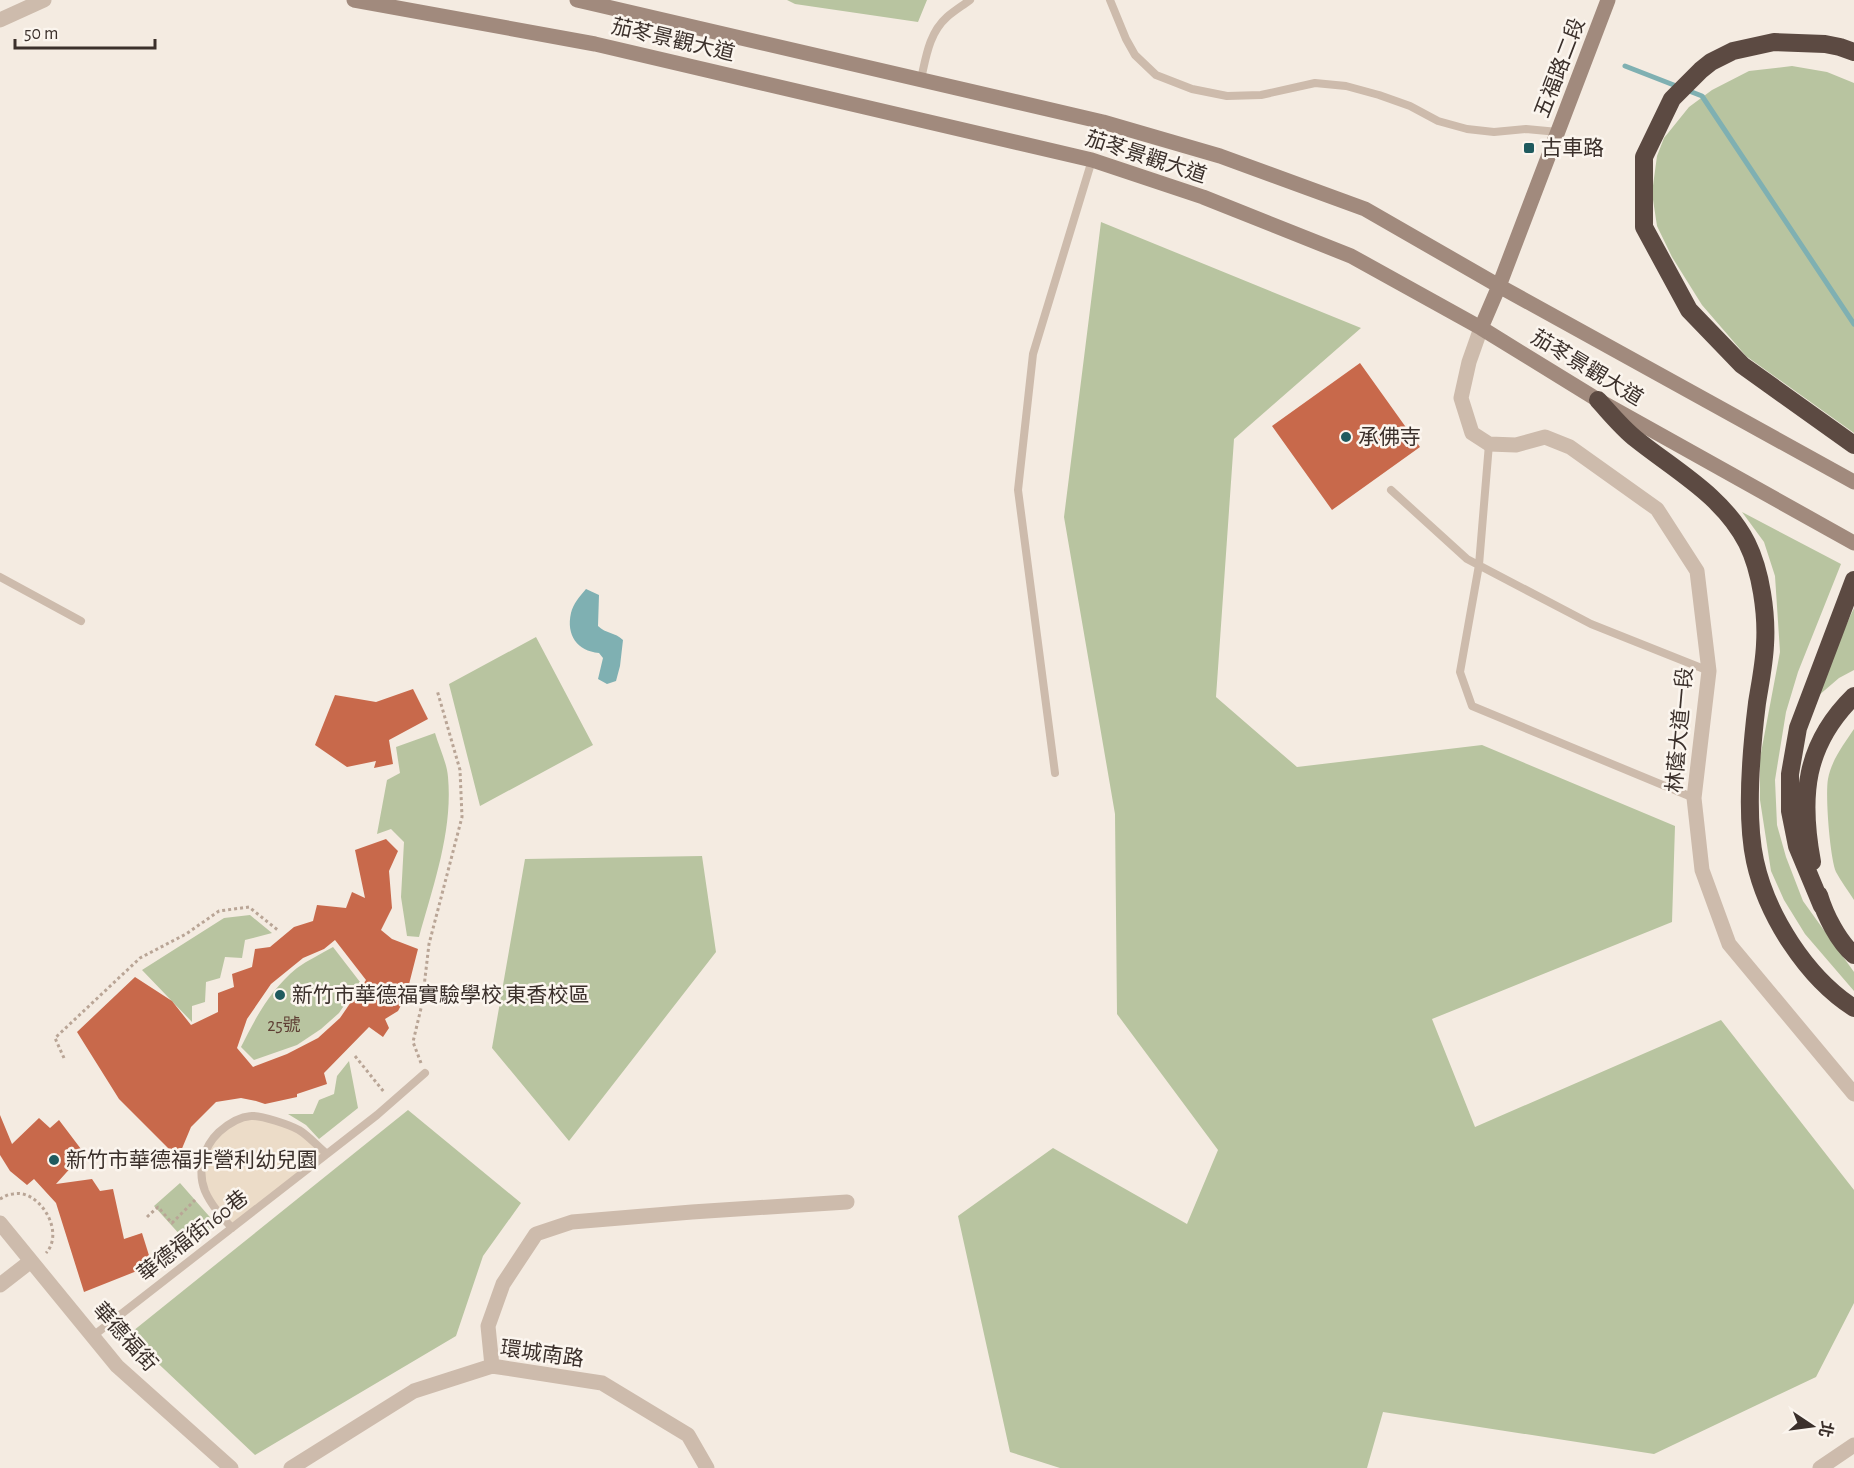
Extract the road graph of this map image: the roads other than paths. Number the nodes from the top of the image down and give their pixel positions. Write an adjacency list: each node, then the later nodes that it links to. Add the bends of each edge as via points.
1 (44, 0): 7 (street)
2 (354, 0): 11 (street, 茄苳景觀大道, via 595,44)
3 (577, 0): 9 (street, 茄苳景觀大道)
4 (970, 0): 9 (lane, via 934,33)
5 (1110, 0): 10 (lane, via 1135,55 1156,75 1192,89 1227,96 1261,95 1316,83 1336,85 1379,95 1467,129)
6 (1608, 0): 10 (street, 五福路二段)
7 (0, 20)
8 (1854, 52): 16 (highway, via 1825,44 1774,42 1733,51 1711,62 1672,99 1644,157 1644,227 1689,310 1742,365)
9 (921, 79): 12 (street, 茄苳景觀大道, via 1103,122 1220,156 1365,209)
10 (1558, 132): 12 (street, 五福路二段)
11 (1092, 160): 13 (street, 茄苳景觀大道, via 1203,197 1352,256); 26 (lane, via 1033,354 1018,490)
12 (1499, 286): 13 (street, 五福路二段); 17 (street, 茄苳景觀大道)
13 (1481, 328): 14 (street, 茄苳景觀大道); 15 (street, via 1461,398 1472,433)
14 (1598, 400): 19 (street, 茄苳景觀大道); 30 (highway, via 1635,438 1709,495 1731,518 1747,544 1758,573 1766,643 1750,802 1755,861 1773,911 1803,961)
15 (1489, 444): 20 (lane); 24 (street, 林蔭大道一段, via 1516,445 1545,437 1570,447 1657,509 1697,571)
16 (1854, 445)
17 (1854, 482)
18 (1391, 490): 20 (lane, via 1467,559)
19 (1854, 543)
20 (1479, 565): 24 (lane, via 1591,624); 27 (lane, via 1460,672 1472,706)
21 (0, 577): 23 (lane)
22 (1854, 580): 28 (highway, via 1798,728 1790,774 1790,811 1797,846)
23 (81, 621)
24 (1709, 671): 27 (street, 林蔭大道一段)
25 (1854, 696): 28 (highway, via 1824,733 1806,791 1809,848)
26 (1055, 773)
27 (1694, 798): 32 (street, 林蔭大道一段, via 1702,870 1729,944)
28 (1822, 906): 29 (highway)
29 (1854, 955)
30 (1854, 1008)
31 (424, 1073): 33 (lane, 華德福街160巷)
32 (1854, 1094)
33 (327, 1154): 36 (lane, 華德福街160巷); 36 (lane, via 300,1130 252,1115 231,1122 205,1151 202,1166 205,1190)
34 (847, 1202): 40 (street, via 572,1222 536,1234 502,1284 488,1326)
35 (0, 1223): 37 (street, 華德福街)
36 (232, 1228): 39 (lane, 華德福街160巷)
37 (31, 1261): 38 (street); 39 (street, 華德福街)
38 (0, 1285)
39 (93, 1336): 42 (street, 華德福街, via 117,1366)
40 (492, 1366): 43 (street, 環城南路, via 414,1391); 44 (street, 環城南路, via 602,1383 688,1435)
41 (1854, 1445): 45 (street)
42 (231, 1468)
43 (291, 1468)
44 (707, 1468)
45 (1820, 1468)

